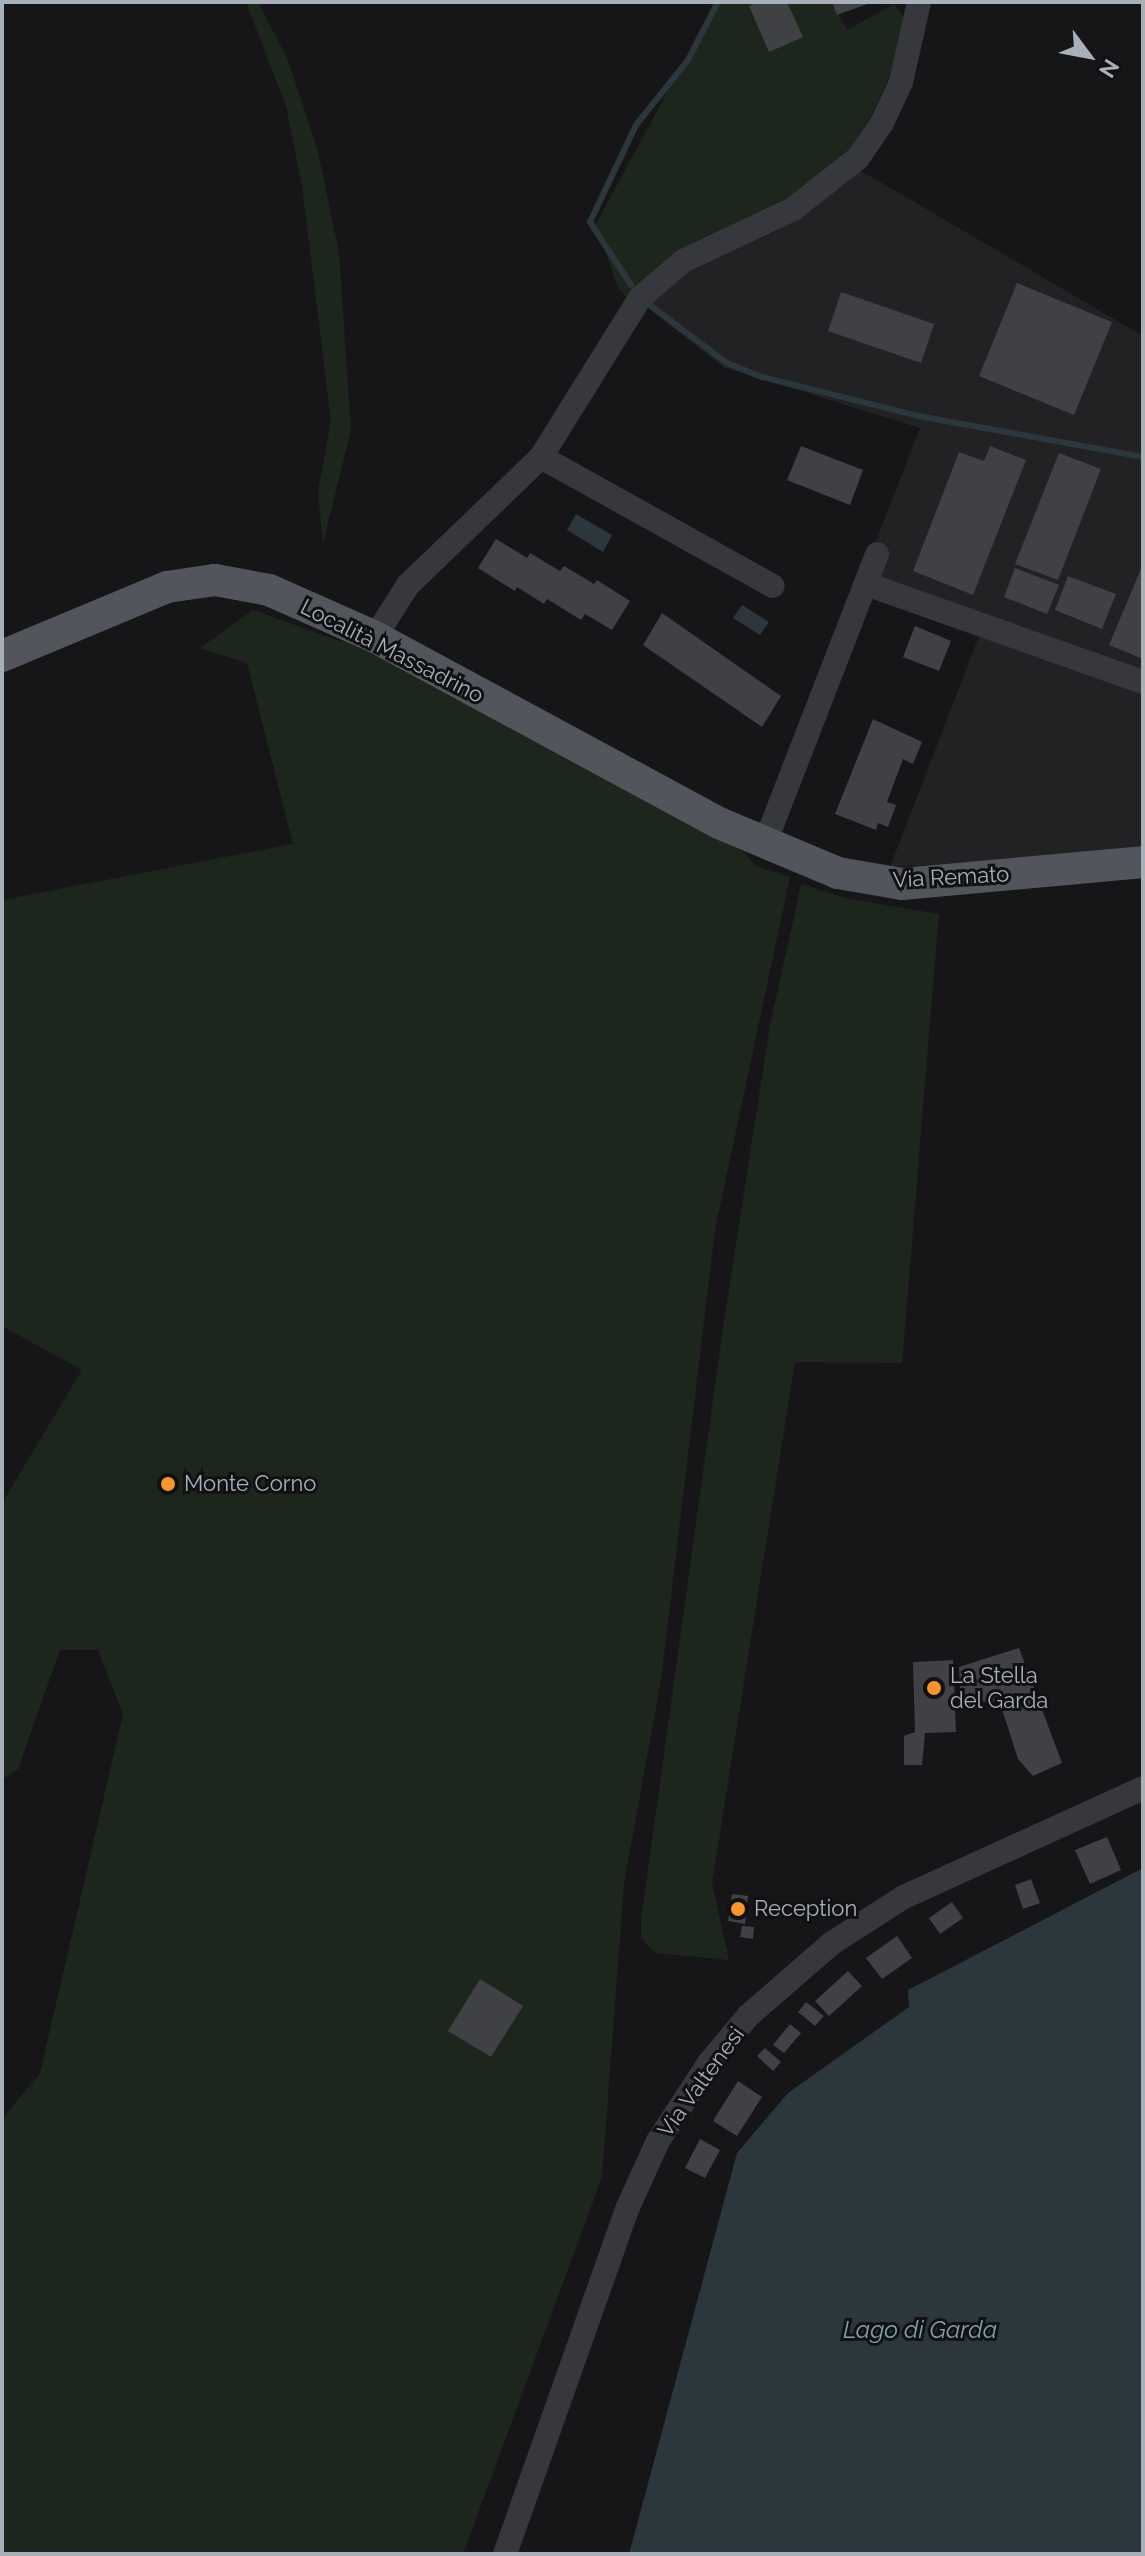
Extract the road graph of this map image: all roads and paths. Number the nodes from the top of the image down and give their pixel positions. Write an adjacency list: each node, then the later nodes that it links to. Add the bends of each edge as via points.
1 (919, 2): 2 (street, via 901,82 858,158 793,209 716,242 661,278 640,298)
2 (541, 457): 5 (street); 6 (street, via 408,585)
3 (877, 554): 4 (street)
4 (866, 584): 8 (street); 9 (street)
5 (773, 586)
6 (375, 637): 7 (main road, Località Massadrino, via 269,590 215,580 167,587); 9 (main road, Località Massadrino)
7 (2, 656)
8 (1143, 682)
9 (765, 843): 10 (main road, Via Remato, via 838,873 902,884)
10 (1143, 862)
11 (1143, 1788): 12 (street, Via Valtenesi, via 904,1897 856,1928 748,2016 709,2063 658,2141 628,2207)
12 (505, 2554)

